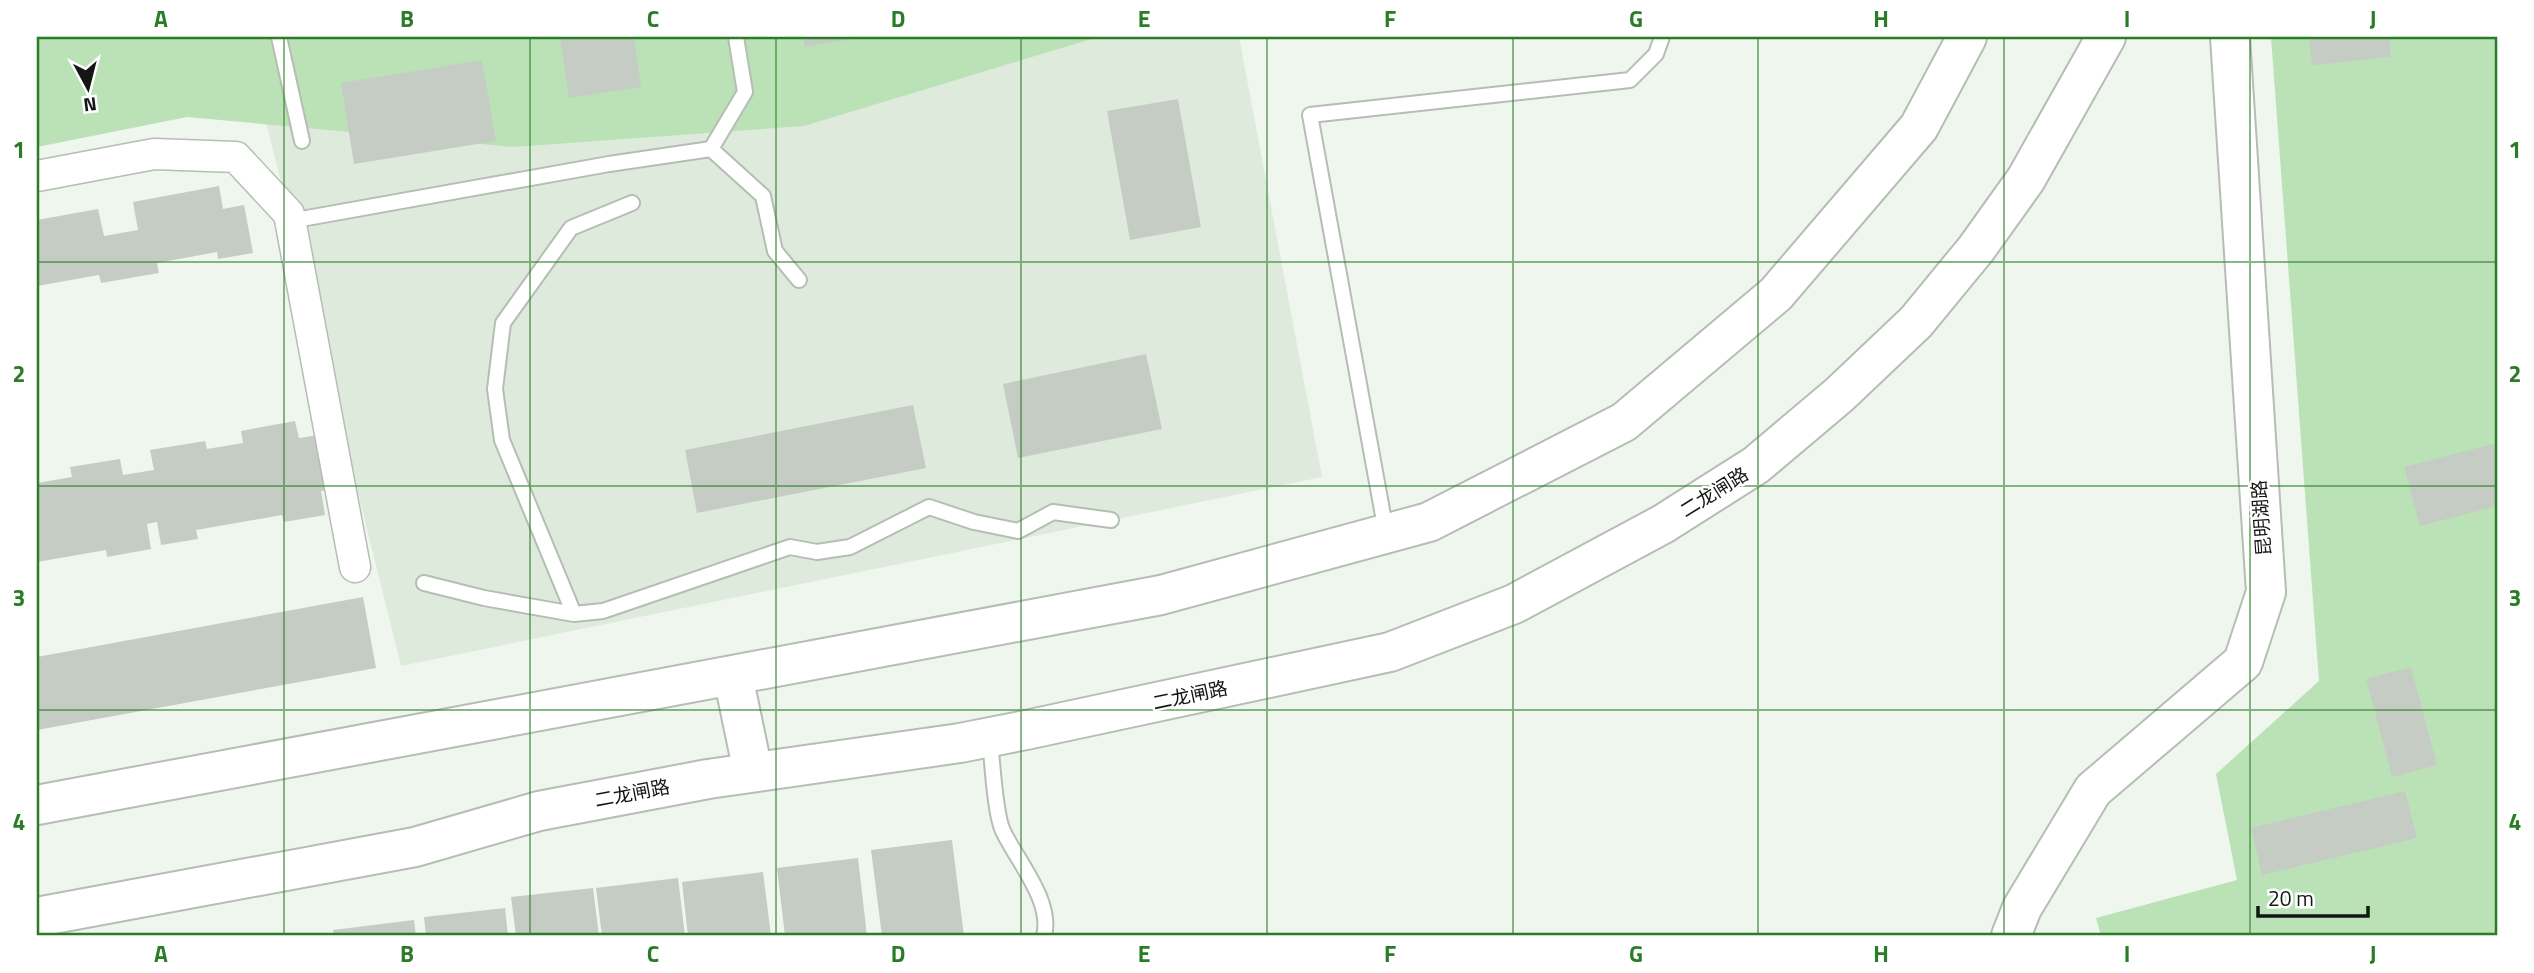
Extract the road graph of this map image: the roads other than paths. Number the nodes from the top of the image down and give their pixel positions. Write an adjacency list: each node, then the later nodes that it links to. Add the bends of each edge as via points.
1 (279, 37): 7 (lane)
2 (736, 37): 8 (lane, via 745,93)
3 (1662, 37): 14 (lane, via 1656,54 1630,80 1310,115)
4 (1968, 37): 14 (main road, via 1919,127 1776,294 1624,422 1429,522)
5 (2106, 37): 19 (main road, 二龙闸路, via 2026,179 1916,322 1756,465 1674,517 1514,604 1390,652)
6 (2230, 37): 23 (main road, 昆明湖路, via 2266,592 2243,662 2093,790)
7 (302, 141)
8 (711, 149): 11 (lane); 12 (lane, via 763,196 775,251)
9 (37, 176): 11 (street, via 153,154 236,157 289,214)
10 (632, 203): 17 (lane, via 571,228 503,323 495,389 502,440)
11 (290, 221): 15 (street)
12 (799, 280)
13 (1111, 520): 17 (lane, via 1053,512 1018,530 929,507 850,547 817,552 790,547 603,611)
14 (1386, 533): 18 (main road, via 1161,595)
15 (355, 567)
16 (424, 583): 17 (lane)
17 (574, 614)
18 (733, 676): 20 (main road); 21 (main road)
19 (990, 737): 20 (main road, 二龙闸路); 24 (lane, via 1001,828 1039,895)
20 (753, 772): 22 (main road, 二龙闸路, via 539,811 415,847)
21 (37, 805)
22 (37, 917)
23 (2021, 927)
24 (1044, 936)

